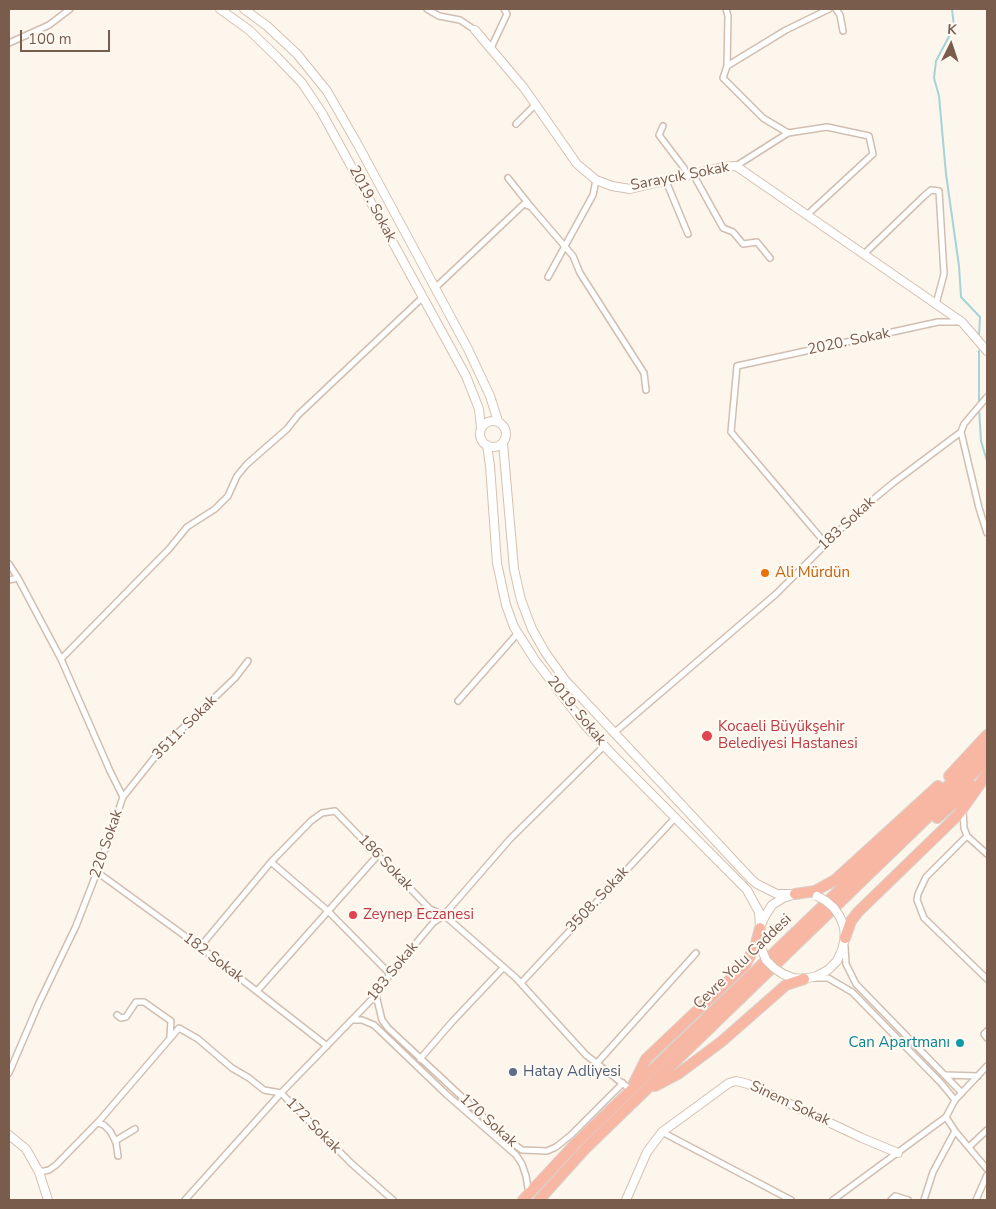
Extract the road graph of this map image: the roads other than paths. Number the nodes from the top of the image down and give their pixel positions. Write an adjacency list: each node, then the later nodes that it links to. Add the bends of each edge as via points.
1 (70, 9): 11 (street, via 50,25)
2 (220, 9): 31 (street, 2019. Sokak, via 249,30 302,83 336,137)
3 (244, 9): 30 (street, 2019. Sokak, via 297,54 327,92)
4 (427, 9): 9 (street, via 439,16 460,20)
5 (504, 9): 12 (street, via 507,14)
6 (726, 9): 13 (street)
7 (829, 9): 13 (street, via 786,30)
8 (836, 9): 10 (street)
9 (475, 30): 12 (street, Saraycık Sokak)
10 (843, 31)
11 (9, 43)
12 (491, 48): 14 (street, Saraycık Sokak)
13 (727, 66): 17 (street, via 723,78 763,118)
14 (535, 106): 15 (street); 21 (street, Saraycık Sokak, via 577,164)
15 (516, 124)
16 (663, 126): 19 (street, via 659,135)
17 (788, 133): 18 (street); 24 (street, via 827,127 869,136 873,154)
18 (736, 166): 19 (street, Saraycık Sokak); 24 (street, Saraycık Sokak)
19 (690, 175): 22 (street, Saraycık Sokak); 28 (street, via 723,228 733,232 743,244 757,242)
20 (508, 178): 23 (street)
21 (596, 180): 22 (street, Saraycık Sokak, via 630,189); 26 (street, via 593,194)
22 (666, 181): 25 (street)
23 (531, 208): 26 (street); 30 (street, via 524,204)
24 (807, 214): 27 (street, Saraycık Sokak)
25 (688, 234)
26 (564, 246): 29 (street); 35 (street, via 574,256 580,273 644,373)
27 (864, 254): 32 (street, Saraycık Sokak); 32 (street, via 931,190 939,191 944,274)
28 (770, 258)
29 (548, 277)
30 (435, 288): 37 (street, 2019. Sokak, via 490,396)
31 (422, 296): 38 (street, 2019. Sokak, via 466,376 480,409); 48 (street, via 247,464 228,496 215,509 187,527 170,549)
32 (936, 304): 33 (street, Saraycık Sokak)
33 (962, 322): 34 (street, Saraycık Sokak); 43 (street, 2020. Sokak, via 938,322 737,366 730,432)
34 (987, 350)
35 (646, 390)
36 (987, 397): 39 (street, 183 Sokak)
37 (498, 421): 38 (street, via 486,422); 40 (street, 2019. Sokak, via 506,431)
38 (481, 428): 41 (street, 2019. Sokak, via 480,436)
39 (961, 432): 42 (street); 43 (street, 183 Sokak, via 858,512)
40 (502, 443): 41 (street, via 495,447); 51 (street, 2019. Sokak, via 514,569 532,629 565,680)
41 (487, 446): 47 (street, 2019. Sokak, via 497,563 506,605)
42 (987, 533)
43 (826, 544): 51 (street, 183 Sokak, via 776,594)
44 (9, 564): 45 (street, 220 Sokak)
45 (18, 578): 46 (street); 48 (street, 220 Sokak)
46 (9, 580)
47 (518, 633): 50 (street); 53 (street, 2019. Sokak, via 534,660)
48 (61, 659): 58 (street, 220 Sokak, via 110,772)
49 (248, 661): 58 (street, 3511. Sokak, via 235,678 162,748)
50 (458, 701)
51 (615, 732): 67 (street, 2019. Sokak, via 751,879 777,894)
52 (987, 735): 57 (highway)
53 (604, 746): 60 (street, 2019. Sokak); 70 (street, 183 Sokak, via 510,838)
54 (987, 748): 62 (highway, Çevre Yolu Caddesi)
55 (987, 760): 68 (highway, Çevre Yolu Caddesi)
56 (987, 774): 59 (highway); 68 (highway)
57 (948, 777): 62 (highway); 67 (highway, via 835,880 815,891)
58 (124, 796): 66 (street, 220 Sokak)
59 (963, 808): 61 (street); 72 (highway, via 858,912)
60 (675, 818): 71 (street, 2019. Sokak, via 747,890 759,912); 79 (street, 3508. Sokak)
61 (967, 836): 63 (street); 78 (street, via 926,878 918,900 924,918)
62 (878, 853): 94 (highway, Çevre Yolu Caddesi)
63 (987, 854)
64 (378, 855): 65 (street, 186 Sokak, via 335,811 322,813); 69 (street); 70 (street, 186 Sokak, via 430,909)
65 (271, 862): 69 (street); 73 (street, 186 Sokak)
66 (97, 872): 73 (street, 182 Sokak); 91 (street, 220 Sokak)
67 (795, 894): 71 (street, via 772,906); 72 (street, bridge, via 817,896 834,908 844,927)
68 (840, 902): 95 (highway, Çevre Yolu Caddesi)
69 (328, 911): 76 (street); 80 (street)
70 (444, 915): 75 (street, 186 Sokak); 76 (street, 183 Sokak, via 433,923)
71 (760, 928): 77 (street, bridge, via 759,939 766,960 783,974); 94 (highway, via 755,947 744,965 646,1059)
72 (845, 938): 77 (street, via 840,956 828,970); 92 (street, via 846,964 856,984)
73 (200, 947): 80 (street, 182 Sokak)
74 (696, 953): 89 (street)
75 (504, 968): 79 (street, 186 Sokak); 88 (street)
76 (390, 974): 81 (street, 183 Sokak)
77 (804, 979): 95 (highway, via 786,985 721,1042 678,1074); 98 (street, via 828,978 852,992)
78 (987, 979)
79 (521, 983): 89 (street, 186 Sokak)
80 (257, 990): 87 (street, 182 Sokak)
81 (376, 995): 83 (street, 183 Sokak); 88 (street, 170 Sokak, via 382,1020)
82 (117, 1015): 85 (street, via 126,1017 136,1002 144,1002 171,1021)
83 (352, 1020): 87 (street, 183 Sokak); 113 (street, 170 Sokak, via 362,1020 374,1026 516,1155 526,1176)
84 (987, 1031): 86 (street, via 984,1034)
85 (170, 1038): 97 (street, 172 Sokak, via 179,1028 264,1090); 100 (street)
86 (987, 1038)
87 (327, 1046): 97 (street, 183 Sokak)
88 (420, 1059): 94 (street, 170 Sokak, via 507,1139 530,1152 556,1147)
89 (597, 1063): 94 (street, 186 Sokak)
90 (987, 1066): 93 (street)
91 (9, 1073)
92 (946, 1075): 93 (street); 96 (street)
93 (978, 1076): 96 (street)
94 (627, 1086): 113 (highway, Çevre Yolu Caddesi)
95 (646, 1091): 117 (highway, Çevre Yolu Caddesi, via 585,1149)
96 (962, 1093): 98 (street)
97 (281, 1094): 115 (street, 183 Sokak); 116 (street, 172 Sokak)
98 (955, 1100): 99 (street)
99 (946, 1117): 103 (street); 108 (street)
100 (97, 1123): 106 (street, via 104,1125); 111 (street, via 56,1165)
101 (135, 1129): 106 (street)
102 (987, 1130): 107 (street)
103 (955, 1131): 107 (street); 123 (street, via 933,1172)
104 (662, 1132): 108 (street, Sinem Sokak, via 736,1081); 118 (street, via 647,1152); 119 (street)
105 (9, 1135): 111 (street, via 26,1149)
106 (115, 1141): 109 (street)
107 (969, 1147): 110 (street)
108 (898, 1153): 120 (street)
109 (118, 1156)
110 (987, 1169)
111 (39, 1172): 114 (street)
112 (987, 1175): 124 (street)
113 (526, 1197)
114 (48, 1200)
115 (185, 1200)
116 (393, 1200)
117 (539, 1200)
118 (626, 1200)
119 (791, 1200)
120 (833, 1200)
121 (891, 1200): 122 (street, via 895,1196)
122 (908, 1200)
123 (924, 1200)
124 (976, 1200)

